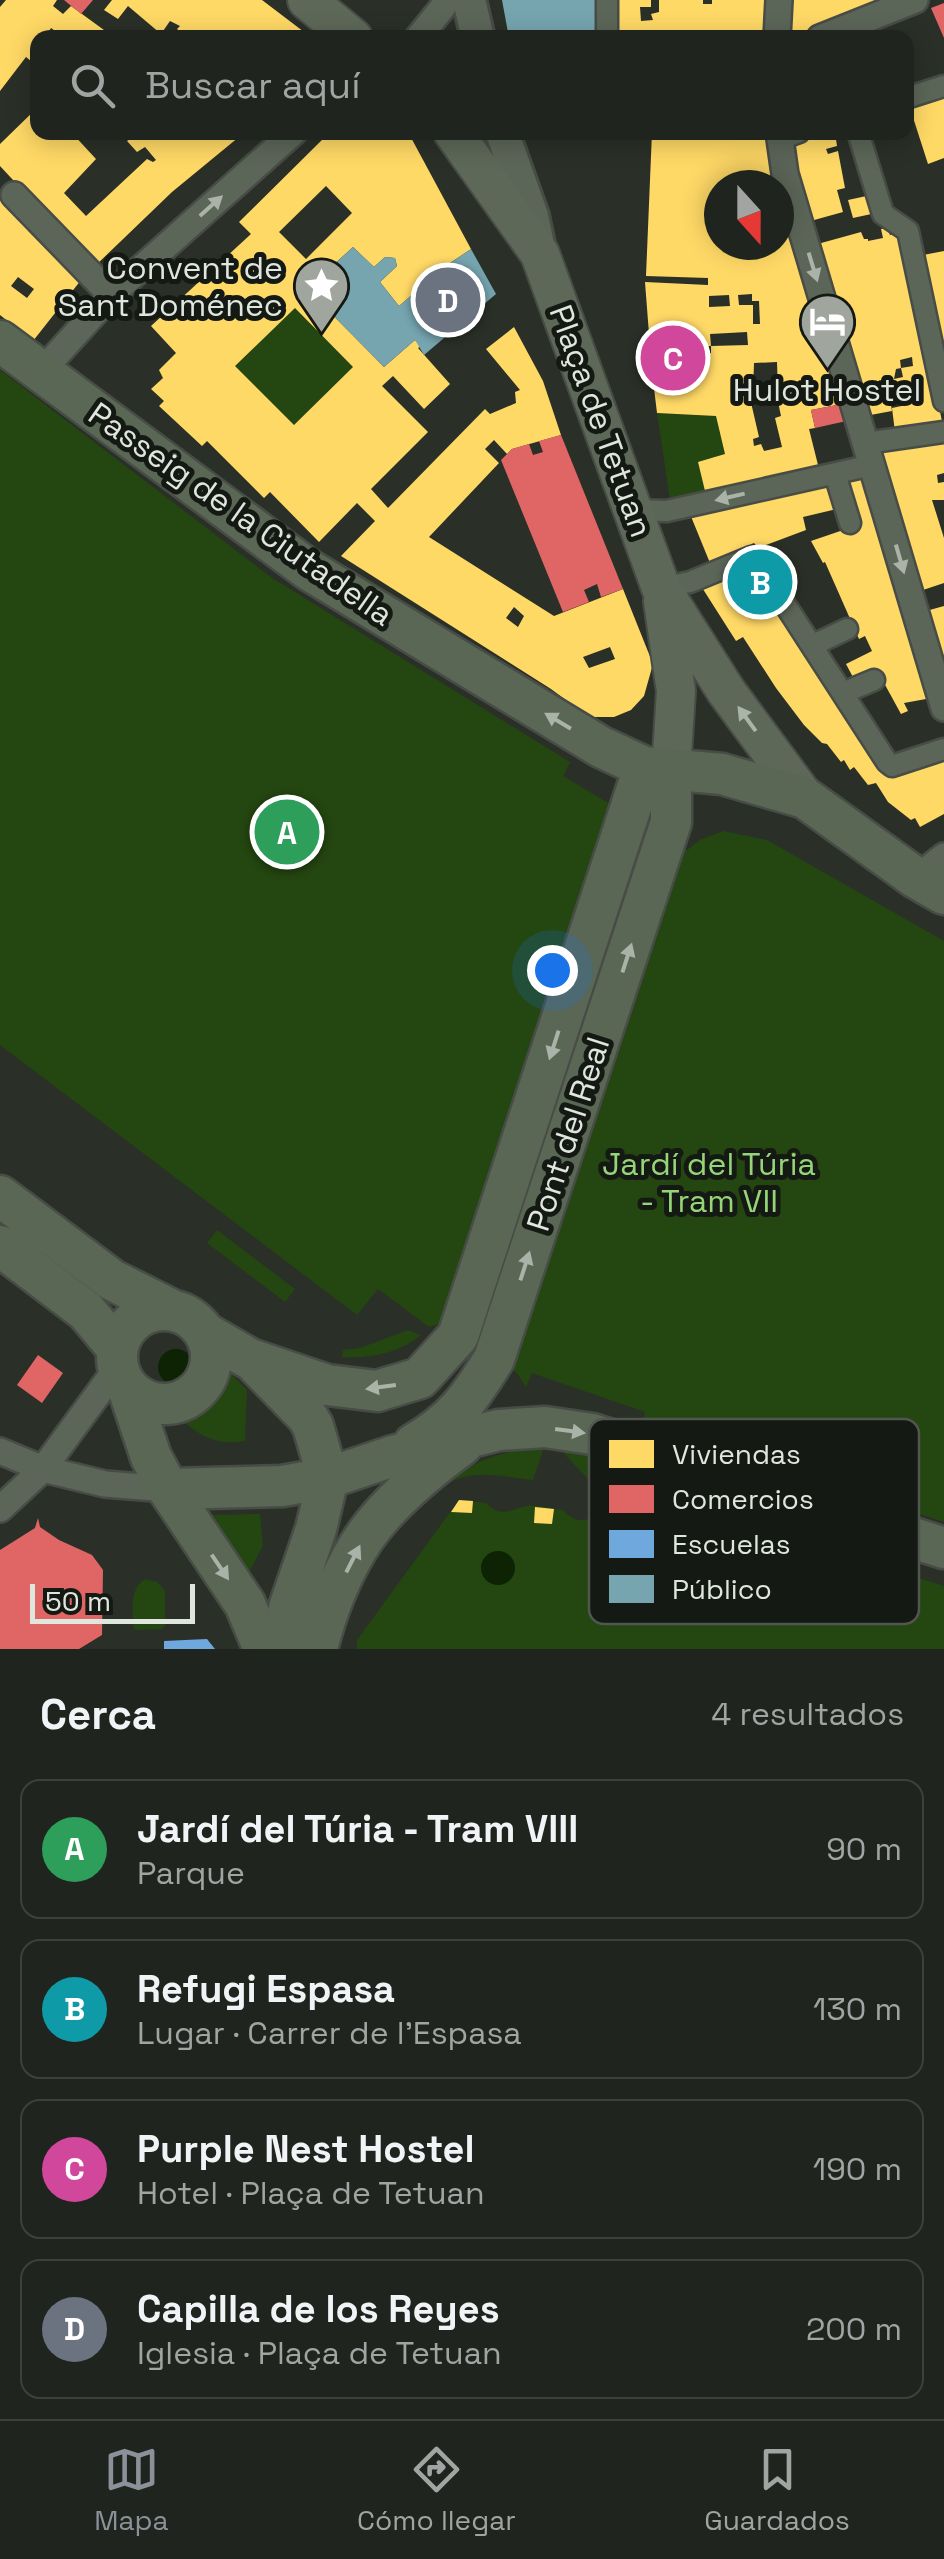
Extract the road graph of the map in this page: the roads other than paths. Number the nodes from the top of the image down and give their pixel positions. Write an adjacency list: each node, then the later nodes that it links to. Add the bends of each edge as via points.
1 (308, 0): 8 (main road)
2 (445, 0): 9 (street)
3 (468, 0): 10 (street)
4 (607, 0): 11 (street)
5 (779, 0): 12 (street)
6 (915, 0): 7 (street)
7 (888, 5): 13 (street)
8 (344, 30)
9 (424, 30)
10 (476, 30)
11 (607, 30)
12 (777, 30)
13 (836, 30)
14 (944, 86): 15 (street)
15 (914, 95)
16 (285, 140): 23 (street, one-way to 16)
17 (459, 140): 22 (main road, Plaça de Tetuan)
18 (505, 140): 22 (street, Plaça de Tetuan)
19 (786, 140): 28 (street, one-way to 28, via 785,174)
20 (860, 140): 26 (street, via 883,214 908,231)
21 (14, 195): 23 (street)
22 (540, 254): 30 (main road, Plaça de Tetuan)
23 (111, 295): 25 (street)
24 (0, 340): 25 (main road, Passeig de la Ciutadella)
25 (41, 372): 39 (main road, Passeig de la Ciutadella, one-way to 25, via 601,746 328,582)
26 (944, 401)
27 (944, 432): 28 (street)
28 (869, 454): 29 (street); 37 (street, one-way to 37)
29 (835, 474): 30 (street, one-way to 30, via 668,512); 31 (street)
30 (632, 510): 32 (main road, Plaça de Tetuan)
31 (850, 523)
32 (661, 588): 34 (street, via 755,558); 39 (main road, Plaça de Tetuan, via 676,692); 40 (main road, Plaça de Tetuan, one-way to 32)
33 (847, 629): 34 (street)
34 (812, 646): 36 (street)
35 (874, 680): 36 (street)
36 (843, 693): 38 (street, via 892,766)
37 (944, 708)
38 (944, 749)
39 (658, 769): 40 (main road, Plaça de Tetuan, via 722,774); 46 (main road, Pont del Real, one-way to 46, via 627,819 458,1336 420,1378 377,1391 327,1385); 51 (main road, Pont del Real, one-way to 39, via 470,1399 494,1359 671,822)
40 (805, 798): 41 (main road, Plaça de Tetuan)
41 (935, 876)
42 (0, 1196): 44 (main road, via 112,1280)
43 (0, 1246): 47 (main road, via 86,1311)
44 (170, 1309): 45 (main road); 47 (main road, via 152,1310 124,1331)
45 (206, 1333): 46 (main road); 47 (main road, via 208,1374 179,1402 138,1397)
46 (250, 1359): 53 (main road, via 307,1416)
47 (121, 1368): 52 (street); 54 (main road)
48 (589, 1434): 49 (main road, one-way to 48, via 545,1427)
49 (474, 1437): 51 (main road); 60 (main road, one-way to 49, via 363,1538 429,1469)
50 (0, 1452): 52 (street)
51 (393, 1456): 53 (main road)
52 (43, 1469): 54 (street, via 105,1484); 55 (street)
53 (328, 1478): 54 (main road, via 271,1488); 59 (main road, via 289,1608)
54 (168, 1489): 58 (main road, one-way to 58, via 245,1604)
55 (0, 1508)
56 (919, 1540): 57 (main road, one-way to 57)
57 (944, 1548)
58 (264, 1649)
59 (291, 1649)
60 (317, 1649)

